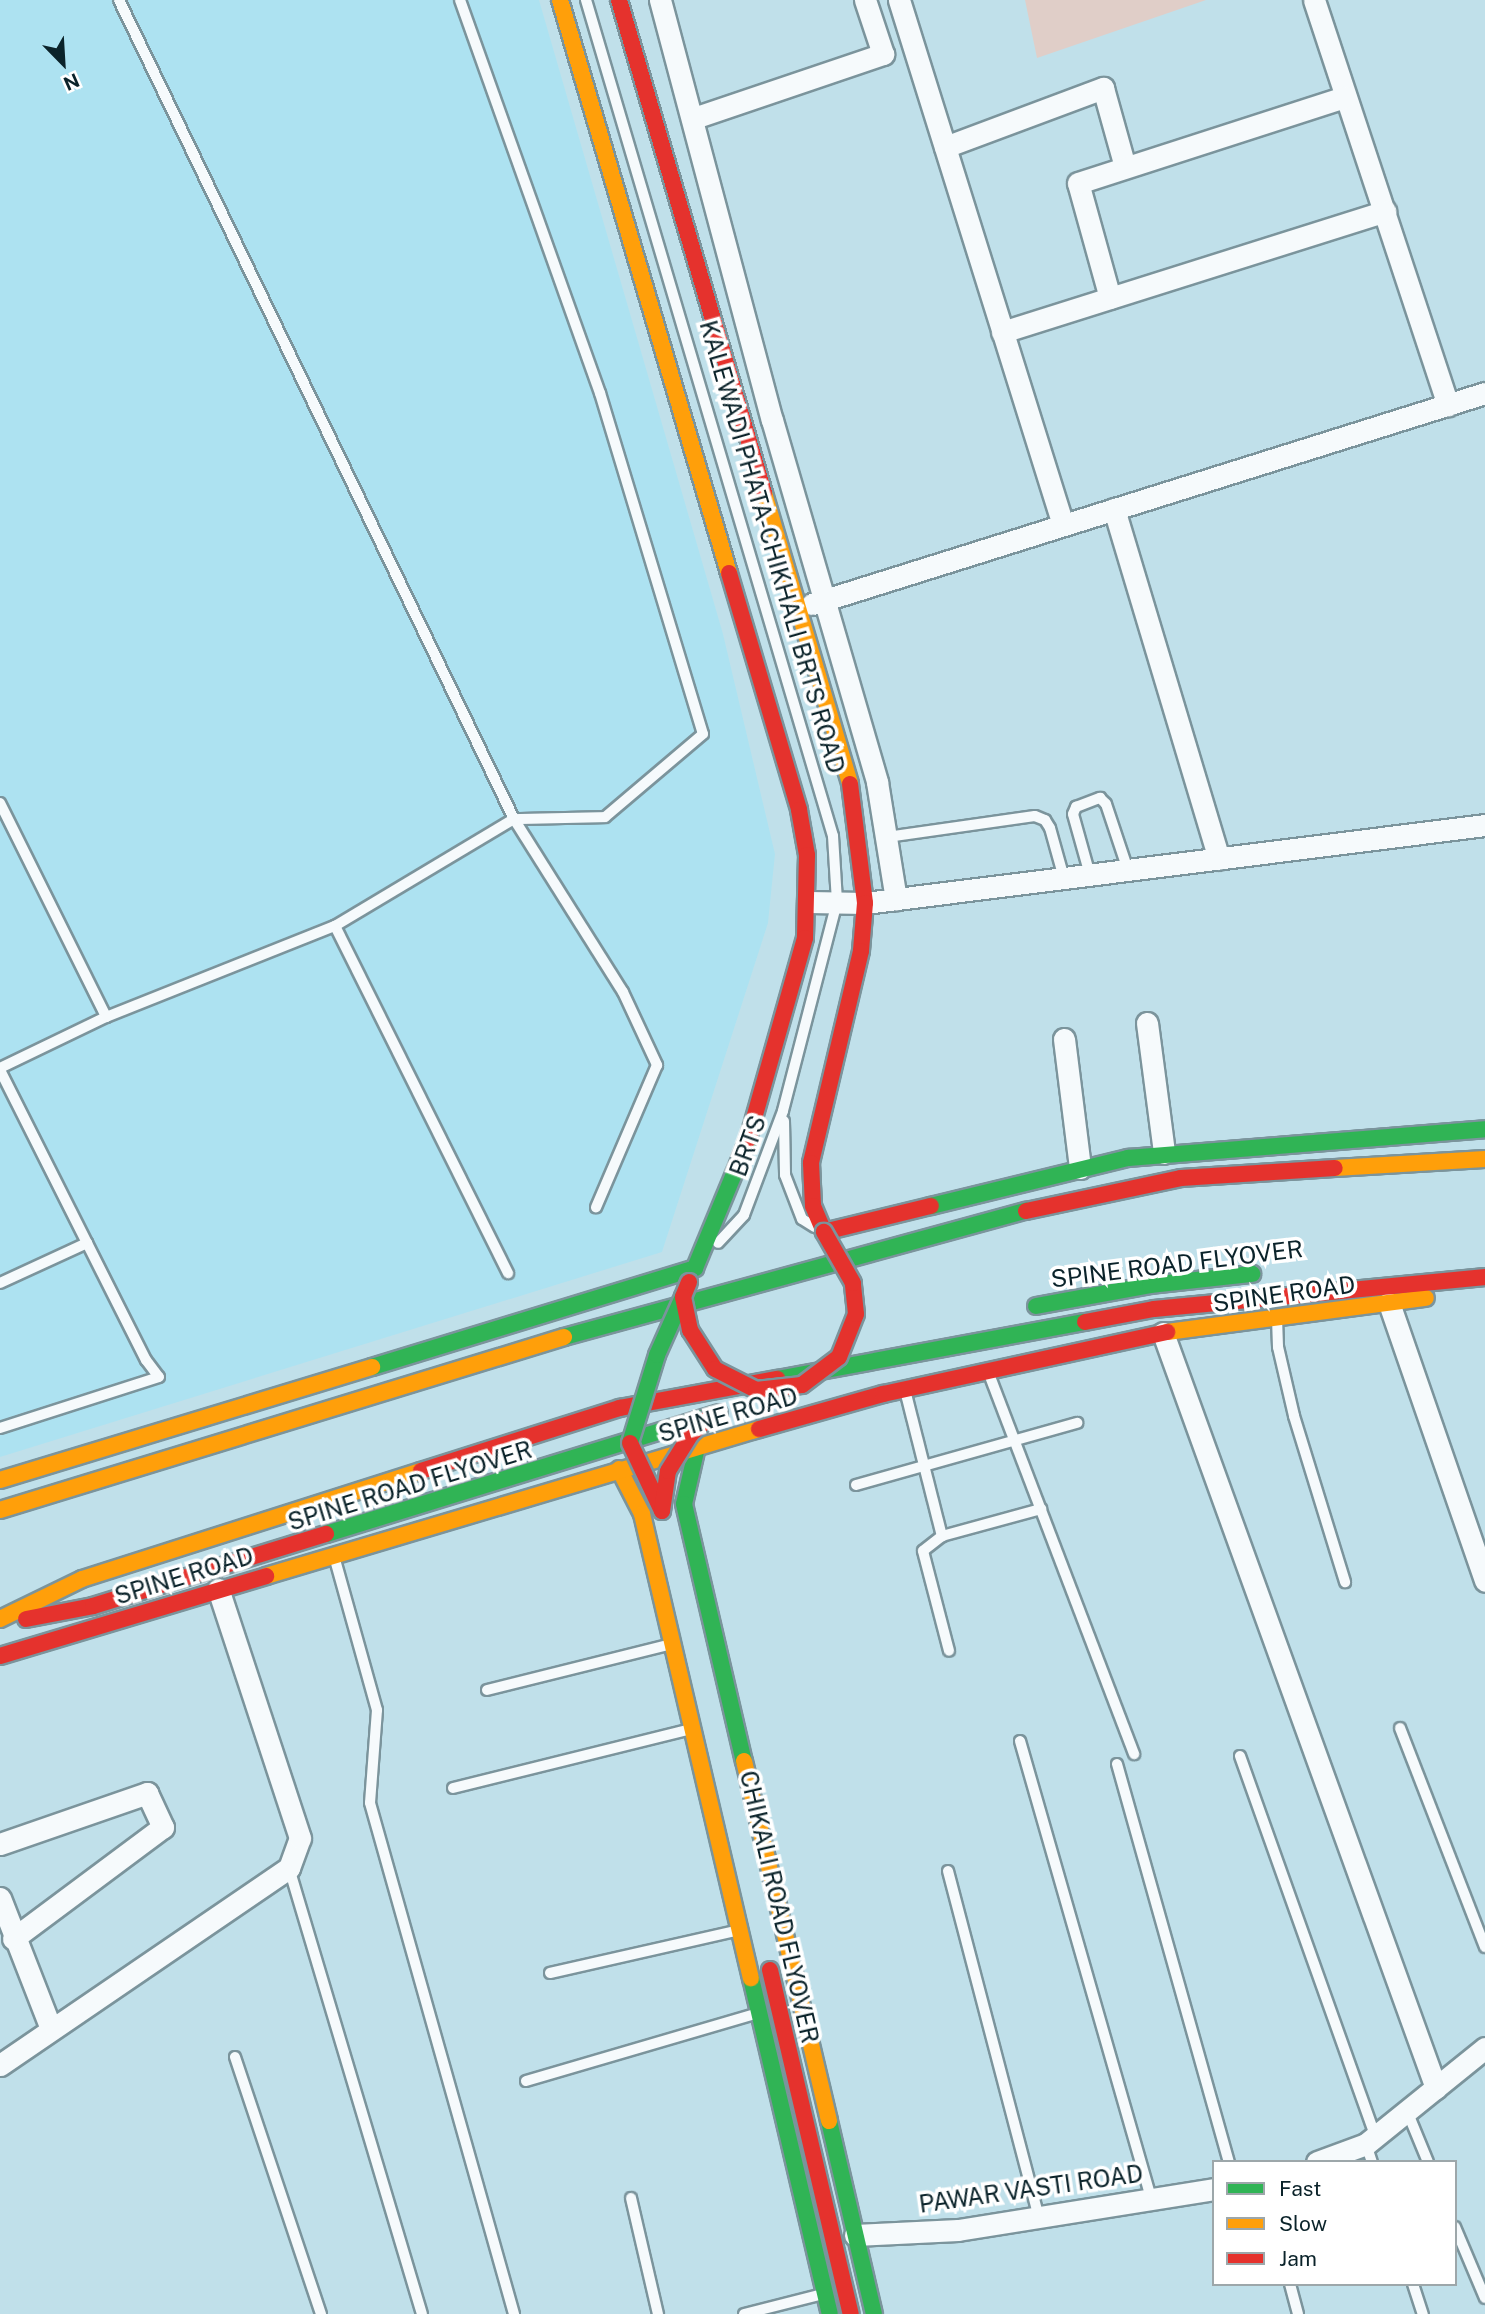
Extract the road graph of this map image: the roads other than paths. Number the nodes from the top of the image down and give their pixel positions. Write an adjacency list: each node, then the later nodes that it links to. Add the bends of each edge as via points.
1 (120, 0): 24 (lane)
2 (460, 0): 24 (lane, via 600,393 703,734 605,817)
3 (560, 0): 32 (main road, via 799,810)
4 (586, 0): 33 (lane, KALEWADI PHATA-CHIKHALI BRTS ROAD, via 834,835)
5 (619, 0): 22 (main road, SPINE ROAD FLYOVER)
6 (660, 0): 11 (street)
7 (865, 0): 11 (street, via 883,54)
8 (899, 0): 12 (street)
9 (1314, 0): 10 (street)
10 (1345, 97): 13 (street); 14 (street)
11 (694, 118): 21 (street, via 744,316)
12 (944, 147): 13 (street, via 1103,88); 16 (street)
13 (1125, 167): 15 (street, via 1078,183)
14 (1385, 211): 15 (street); 18 (street)
15 (1110, 298): 16 (street)
16 (1002, 332): 20 (street)
17 (1485, 393): 18 (street)
18 (1448, 405): 19 (street)
19 (1114, 509): 20 (street); 27 (street)
20 (1063, 525): 21 (street)
21 (825, 601): 22 (street); 26 (street, via 877,782)
22 (798, 608): 34 (main road, SPINE ROAD FLYOVER, via 854,798)
23 (0, 803): 36 (lane)
24 (514, 819): 35 (lane); 45 (lane, via 623,992 657,1065)
25 (1485, 825): 27 (street)
26 (887, 837): 30 (lane, via 1035,816 1050,828); 31 (street)
27 (1219, 859): 28 (street)
28 (1128, 870): 29 (street); 29 (lane, via 1100,798 1076,807 1073,814)
29 (1090, 875): 30 (street)
30 (1064, 878): 31 (street)
31 (895, 899): 34 (street)
32 (809, 902): 33 (street); 51 (main road, via 806,938 772,1065 735,1179)
33 (837, 902): 34 (street); 40 (lane, KALEWADI PHATA-CHIKHALI BRTS ROAD)
34 (865, 903): 46 (main road, SPINE ROAD FLYOVER, via 860,951 811,1163 813,1206)
35 (335, 926): 36 (lane); 49 (lane)
36 (106, 1017): 39 (lane)
37 (1147, 1023): 42 (street)
38 (1064, 1039): 44 (street)
39 (0, 1069): 47 (lane)
40 (783, 1111): 46 (lane, BRTS, via 785,1175 802,1219); 51 (lane, BRTS, via 744,1215)
41 (1485, 1129): 42 (main road)
42 (1164, 1153): 44 (main road)
43 (1485, 1159): 75 (main road, via 1181,1178 1069,1200 635,1315)
44 (1080, 1168): 46 (main road)
45 (596, 1207)
46 (824, 1232): 60 (main road, SPINE ROAD FLYOVER, bridge, via 847,1269 856,1298 853,1329)
47 (87, 1243): 52 (lane); 66 (lane, via 159,1377)
48 (1272, 1272): 56 (main road, SPINE ROAD FLYOVER, via 1150,1285)
49 (508, 1273)
50 (1485, 1277): 55 (main road, SPINE ROAD)
51 (689, 1282): 62 (main road, SPINE ROAD FLYOVER, bridge, via 696,1345 715,1369 749,1388); 68 (main road, bridge, via 657,1354); 72 (main road)
52 (0, 1283)
53 (1485, 1292): 54 (main road, SPINE ROAD)
54 (1389, 1303): 57 (main road, SPINE ROAD); 78 (street)
55 (1156, 1309): 58 (main road); 81 (main road, SPINE ROAD, via 620,1408 82,1579)
56 (1015, 1311)
57 (1277, 1318): 58 (main road, SPINE ROAD); 79 (lane, via 1278,1347 1294,1416)
58 (1163, 1333): 61 (main road, SPINE ROAD); 109 (street)
59 (913, 1336): 60 (main road, SPINE ROAD FLYOVER)
60 (839, 1357): 62 (main road, SPINE ROAD FLYOVER, bridge, via 816,1378)
61 (988, 1373): 63 (main road, SPINE ROAD); 67 (lane)
62 (787, 1390): 64 (main road, SPINE ROAD FLYOVER)
63 (905, 1390): 69 (main road, SPINE ROAD); 70 (lane)
64 (710, 1417): 68 (main road, SPINE ROAD FLYOVER, bridge); 68 (main road, bridge, via 691,1434 668,1471 664,1518)
65 (1077, 1423): 67 (lane)
66 (0, 1428)
67 (1015, 1442): 70 (lane); 74 (lane)
68 (630, 1443): 82 (main road, SPINE ROAD FLYOVER, via 93,1606)
69 (697, 1447): 71 (main road, SPINE ROAD); 120 (main road, via 684,1504)
70 (925, 1467): 73 (lane); 76 (lane)
71 (619, 1469): 77 (main road, SPINE ROAD); 83 (main road, via 642,1514)
72 (0, 1480)
73 (856, 1485)
74 (1041, 1509): 76 (lane); 90 (lane)
75 (0, 1510)
76 (942, 1536): 84 (lane, via 923,1551)
77 (333, 1555): 80 (main road, SPINE ROAD); 127 (lane, via 377,1710 370,1803)
78 (1485, 1581)
79 (1345, 1582)
80 (218, 1589): 85 (main road, SPINE ROAD); 95 (street, via 300,1838)
81 (0, 1619)
82 (0, 1625)
83 (673, 1643): 86 (lane); 88 (main road)
84 (949, 1651)
85 (0, 1656)
86 (487, 1690)
87 (1400, 1728): 101 (lane)
88 (693, 1729): 93 (lane); 98 (main road)
89 (1020, 1741): 117 (lane)
90 (1134, 1754)
91 (1240, 1756): 111 (lane)
92 (1116, 1764): 112 (lane)
93 (453, 1788)
94 (0, 1844): 99 (street, via 147,1793 163,1827)
95 (289, 1868): 104 (street); 126 (lane)
96 (947, 1871): 118 (lane)
97 (0, 1898): 99 (street)
98 (740, 1930): 102 (lane); 103 (main road)
99 (13, 1939): 104 (street)
100 (765, 1947): 131 (main road, CHIKALI ROAD FLYOVER)
101 (1485, 1947)
102 (550, 1973)
103 (759, 2013): 108 (lane); 123 (main road)
104 (51, 2029): 107 (street)
105 (1485, 2048): 109 (street)
106 (235, 2057): 125 (lane)
107 (0, 2065)
108 (526, 2081)
109 (1436, 2088): 110 (street)
110 (1407, 2111): 111 (street); 114 (lane)
111 (1371, 2147): 113 (street)
112 (1228, 2160)
113 (1324, 2160)
114 (1427, 2160)
115 (1212, 2189): 117 (street, PAWAR VASTI ROAD)
116 (631, 2198): 128 (lane)
117 (1151, 2199): 118 (street, PAWAR VASTI ROAD)
118 (1040, 2217): 120 (street, PAWAR VASTI ROAD, via 957,2230)
119 (1457, 2232): 124 (lane)
120 (855, 2235): 132 (main road)
121 (1291, 2286): 133 (lane)
122 (1414, 2286): 134 (lane)
123 (825, 2294): 129 (lane); 130 (main road)
124 (1485, 2298)
125 (321, 2314)
126 (422, 2314)
127 (514, 2314)
128 (658, 2314)
129 (744, 2314)
130 (830, 2314)
131 (851, 2314)
132 (874, 2314)
133 (1298, 2314)
134 (1423, 2314)

